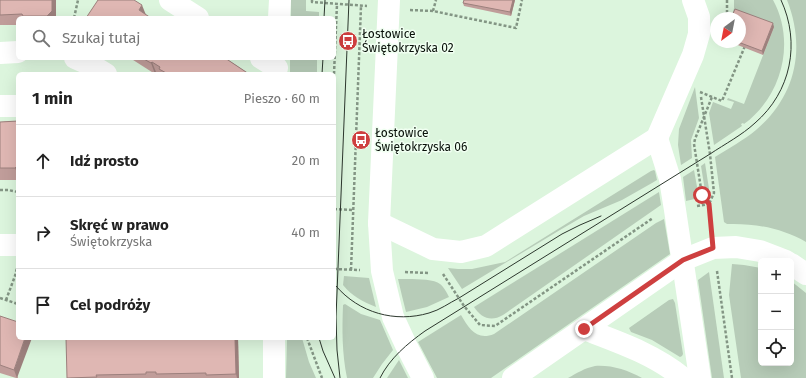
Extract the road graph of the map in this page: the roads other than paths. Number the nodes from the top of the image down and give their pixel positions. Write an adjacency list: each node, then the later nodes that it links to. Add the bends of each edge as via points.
1 (170, 0): 4 (main road)
2 (389, 0): 12 (main road)
3 (693, 0): 11 (main road, via 699,17 699,34 693,55)
4 (195, 16)
5 (16, 52): 6 (main road)
6 (0, 53)
7 (80, 60): 8 (main road)
8 (103, 72)
9 (0, 106): 10 (main road)
10 (16, 106)
11 (657, 138): 12 (main road, via 486,246 461,252 433,249); 16 (main road, via 670,179)
12 (379, 223): 22 (main road, via 382,271 393,317)
13 (16, 244): 14 (main road)
14 (0, 245)
15 (778, 258): 16 (main road, via 760,251 736,247 713,248)
16 (683, 260): 19 (main road); 25 (main road)
17 (794, 266): 18 (main road)
18 (806, 274)
19 (584, 329): 23 (main road); 24 (main road, via 648,355)
20 (274, 340): 21 (main road)
21 (274, 378)
22 (423, 378)
23 (513, 378)
24 (682, 378)
25 (700, 378)

